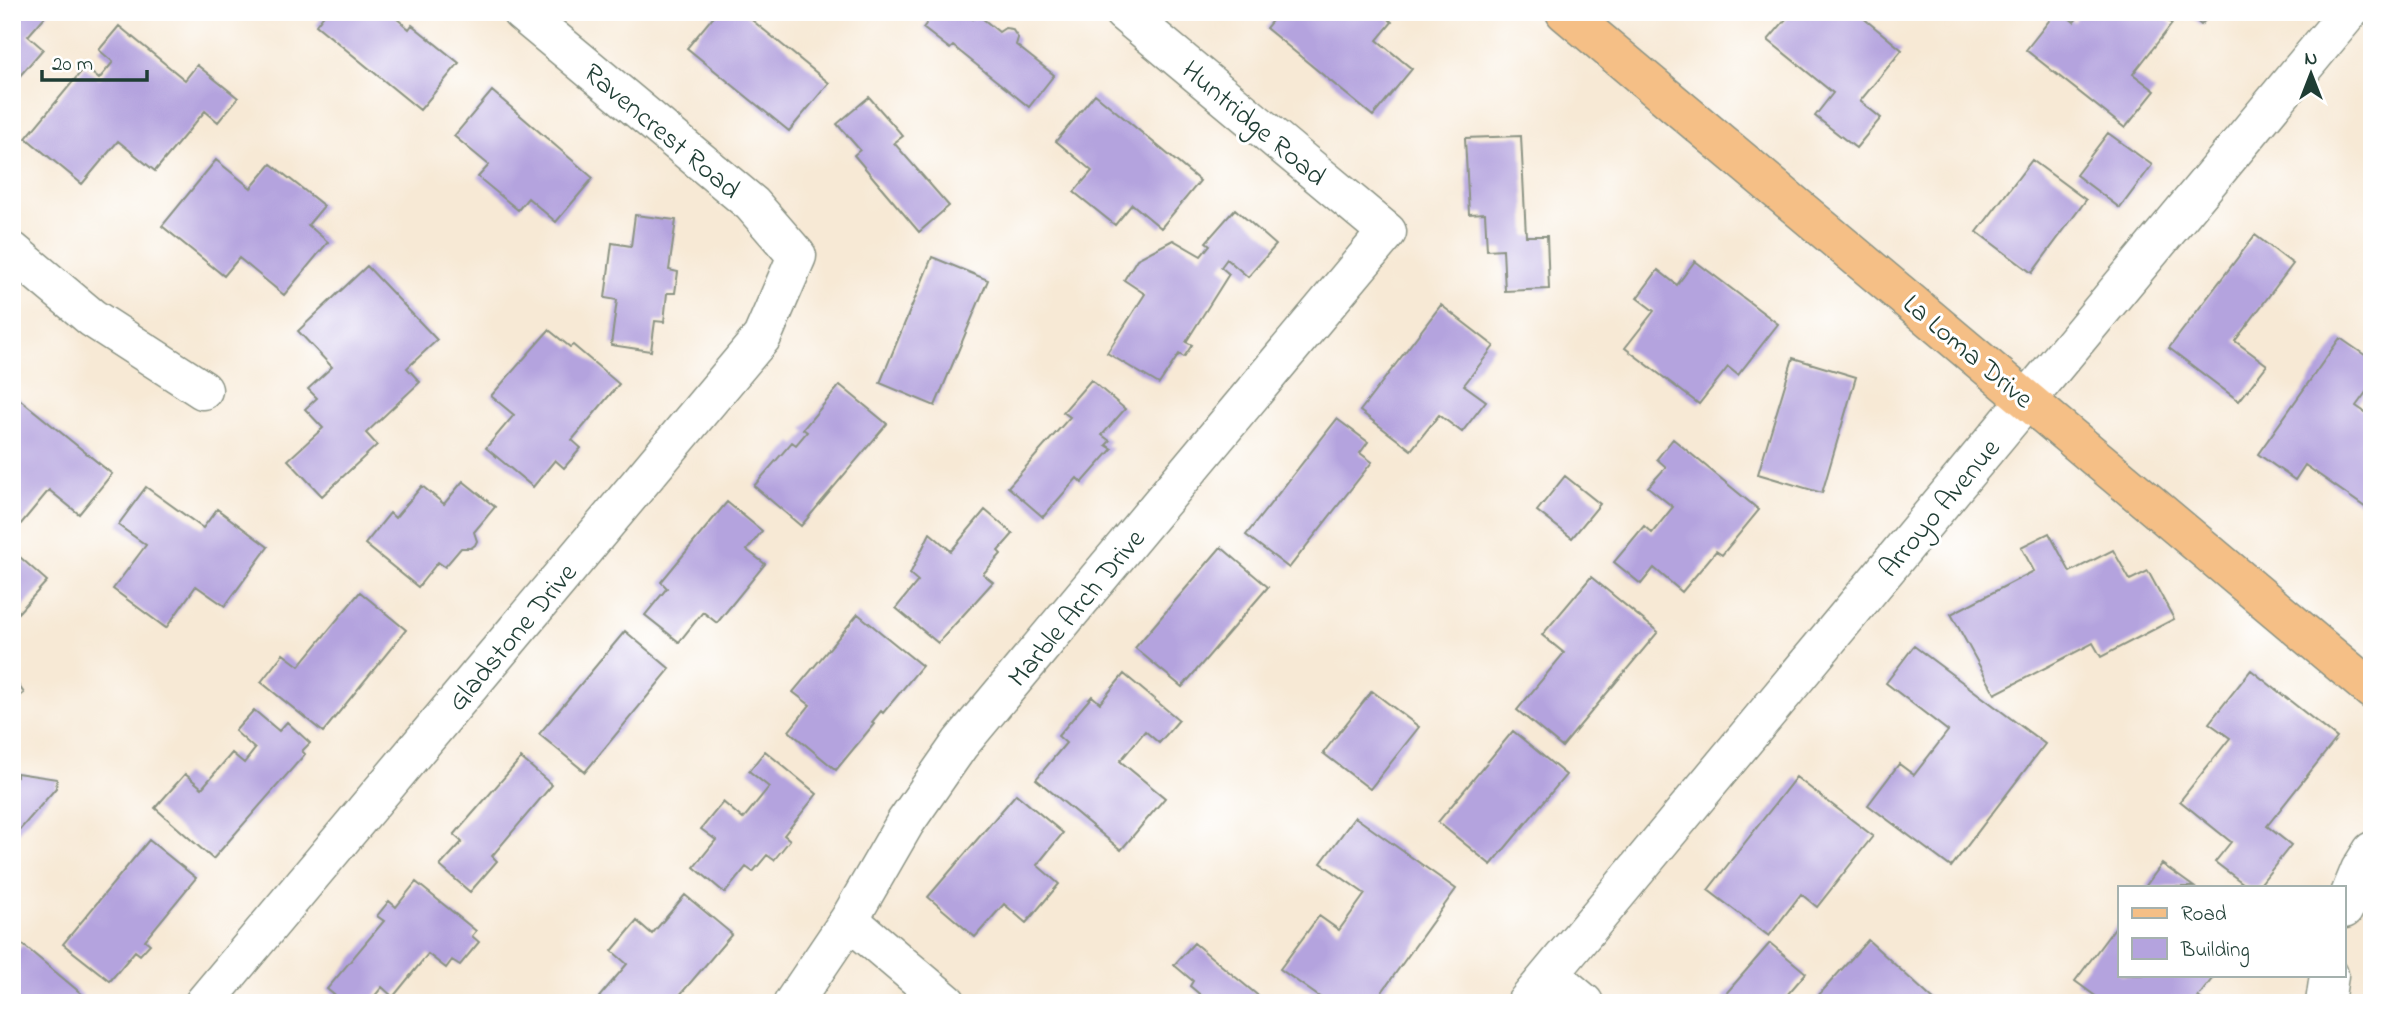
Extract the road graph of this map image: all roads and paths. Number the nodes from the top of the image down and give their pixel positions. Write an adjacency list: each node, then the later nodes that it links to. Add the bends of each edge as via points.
1 (522, 12): 7 (street, Ravencrest Road, via 752,204)
2 (1123, 12): 5 (street, Huntridge Road)
3 (1565, 12): 9 (main road, La Loma Drive)
4 (2349, 12): 9 (street, Arroyo Avenue)
5 (1387, 232): 13 (street, Marble Arch Drive, via 960,744 905,823)
6 (12, 251): 8 (street, via 92,318)
7 (797, 256): 16 (street, Gladstone Drive, via 762,337)
8 (203, 390)
9 (2027, 399): 10 (main road, La Loma Drive); 15 (street, Arroyo Avenue)
10 (2372, 690)
11 (2372, 851): 12 (street)
12 (2346, 904)
13 (849, 920): 17 (street, Marble Arch Drive); 18 (street)
14 (2329, 976): 20 (street)
15 (1539, 989): 19 (street)
16 (204, 1003)
17 (793, 1003)
18 (947, 1003)
19 (1584, 1003)
20 (2325, 1003)

